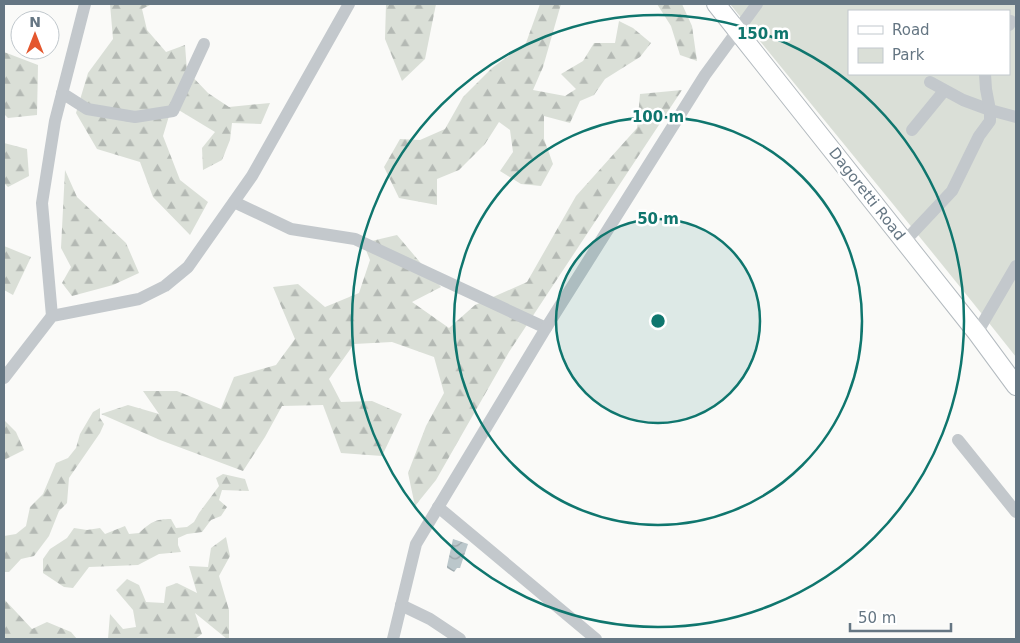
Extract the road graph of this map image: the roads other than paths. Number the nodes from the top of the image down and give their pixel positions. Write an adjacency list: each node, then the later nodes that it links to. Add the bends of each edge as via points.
1 (85, 4): 10 (street)
2 (349, 4): 14 (street, via 252,176)
3 (716, 4): 5 (main road, Dagoretti Road)
4 (756, 4): 5 (street)
5 (738, 30): 15 (main road, Dagoretti Road); 18 (street, via 704,75)
6 (204, 44): 10 (street, via 173,112 135,117 87,110)
7 (985, 75): 11 (street)
8 (930, 82): 9 (street)
9 (944, 91): 11 (street); 13 (street)
10 (62, 94): 17 (street, via 54,121 42,203)
11 (990, 110): 12 (street); 15 (street, via 990,120 952,192)
12 (1016, 117)
13 (912, 130)
14 (234, 202): 17 (street, via 188,267 165,286 139,299); 18 (street, via 291,229 355,239)
15 (904, 242): 19 (main road, Dagoretti Road)
16 (1016, 266): 19 (street)
17 (52, 316): 20 (street)
18 (546, 328): 23 (street)
19 (977, 333): 21 (main road, Dagoretti Road)
20 (4, 378)
21 (1016, 386)
22 (958, 440): 24 (street)
23 (438, 507): 25 (street, via 416,544); 28 (street)
24 (1016, 512)
25 (401, 605): 26 (street); 27 (street)
26 (394, 639)
27 (460, 639)
28 (596, 639)

